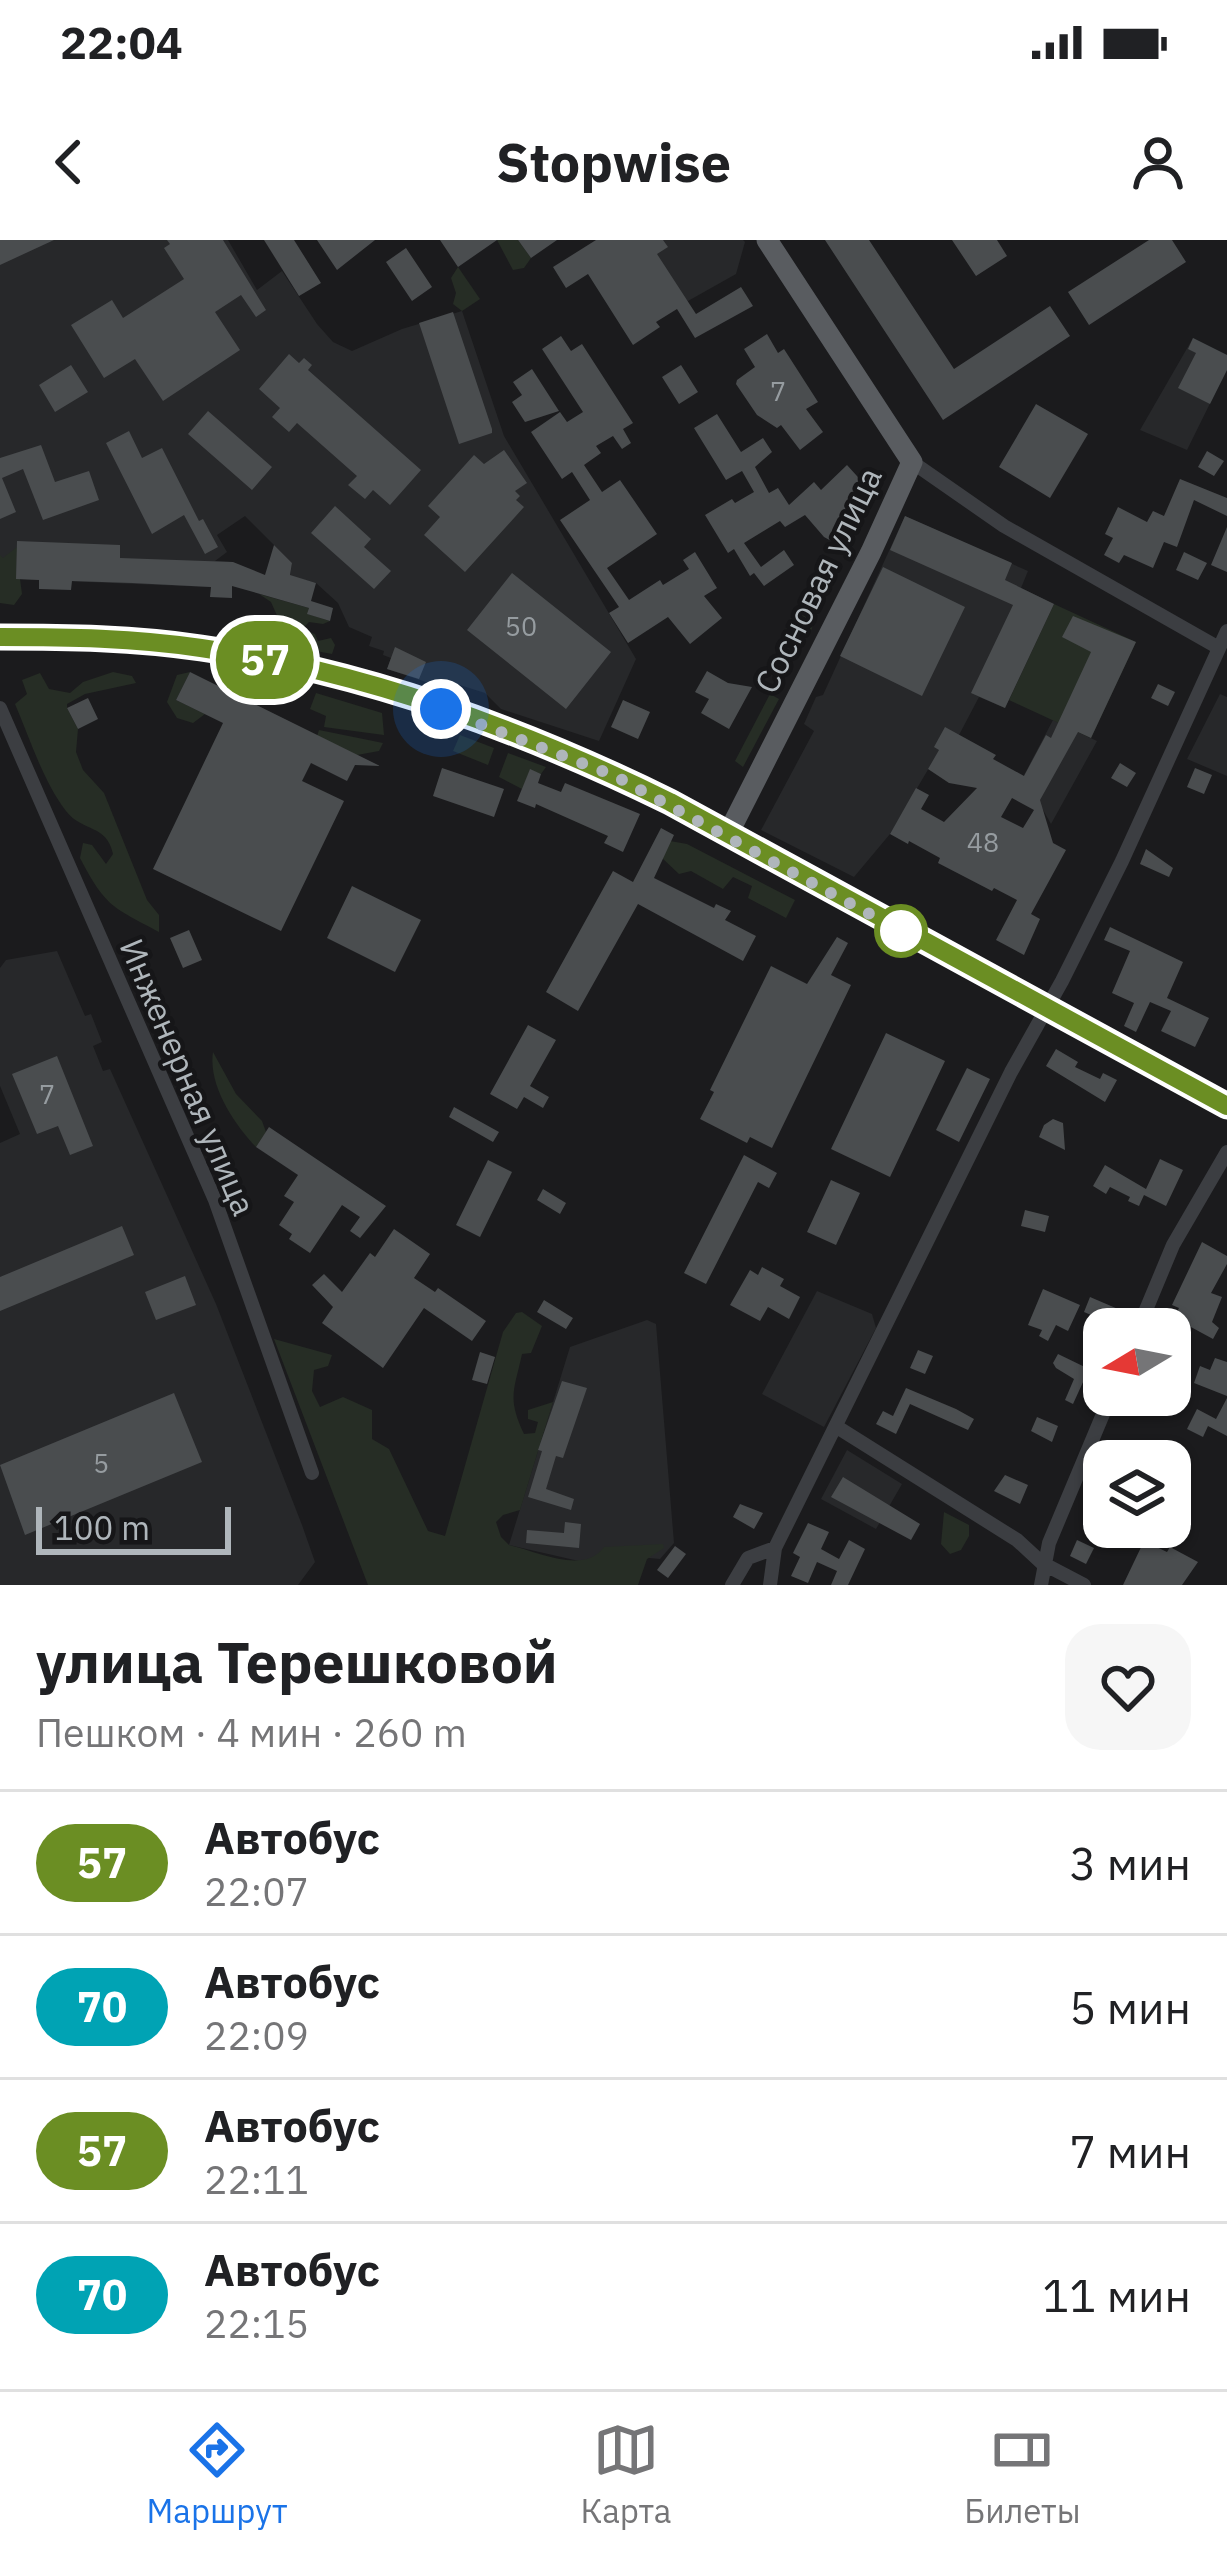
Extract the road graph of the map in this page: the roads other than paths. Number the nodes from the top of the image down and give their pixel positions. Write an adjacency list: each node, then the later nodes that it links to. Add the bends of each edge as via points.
1 (767, 240): 2 (main road, Сосновая улица)
2 (912, 462): 5 (street, via 1004,526); 9 (main road, Сосновая улица)
3 (1227, 631): 5 (street)
4 (0, 637): 9 (main road, via 153,642 340,676 613,775)
5 (1220, 648): 6 (street)
6 (1211, 668): 7 (street); 10 (street)
7 (1227, 680)
8 (0, 708): 16 (street, Инженерная улица, via 215,1200)
9 (728, 834): 10 (main road)
10 (1046, 1009): 11 (main road); 15 (street)
11 (1227, 1106)
12 (1227, 1152): 13 (street)
13 (1147, 1308)
14 (1102, 1416): 18 (street)
15 (836, 1427): 17 (street); 18 (street)
16 (311, 1473)
17 (775, 1548): 19 (street, via 748,1558); 20 (street)
18 (1042, 1563): 21 (street); 22 (street)
19 (732, 1585)
20 (770, 1585)
21 (1041, 1585)
22 (1084, 1585)

